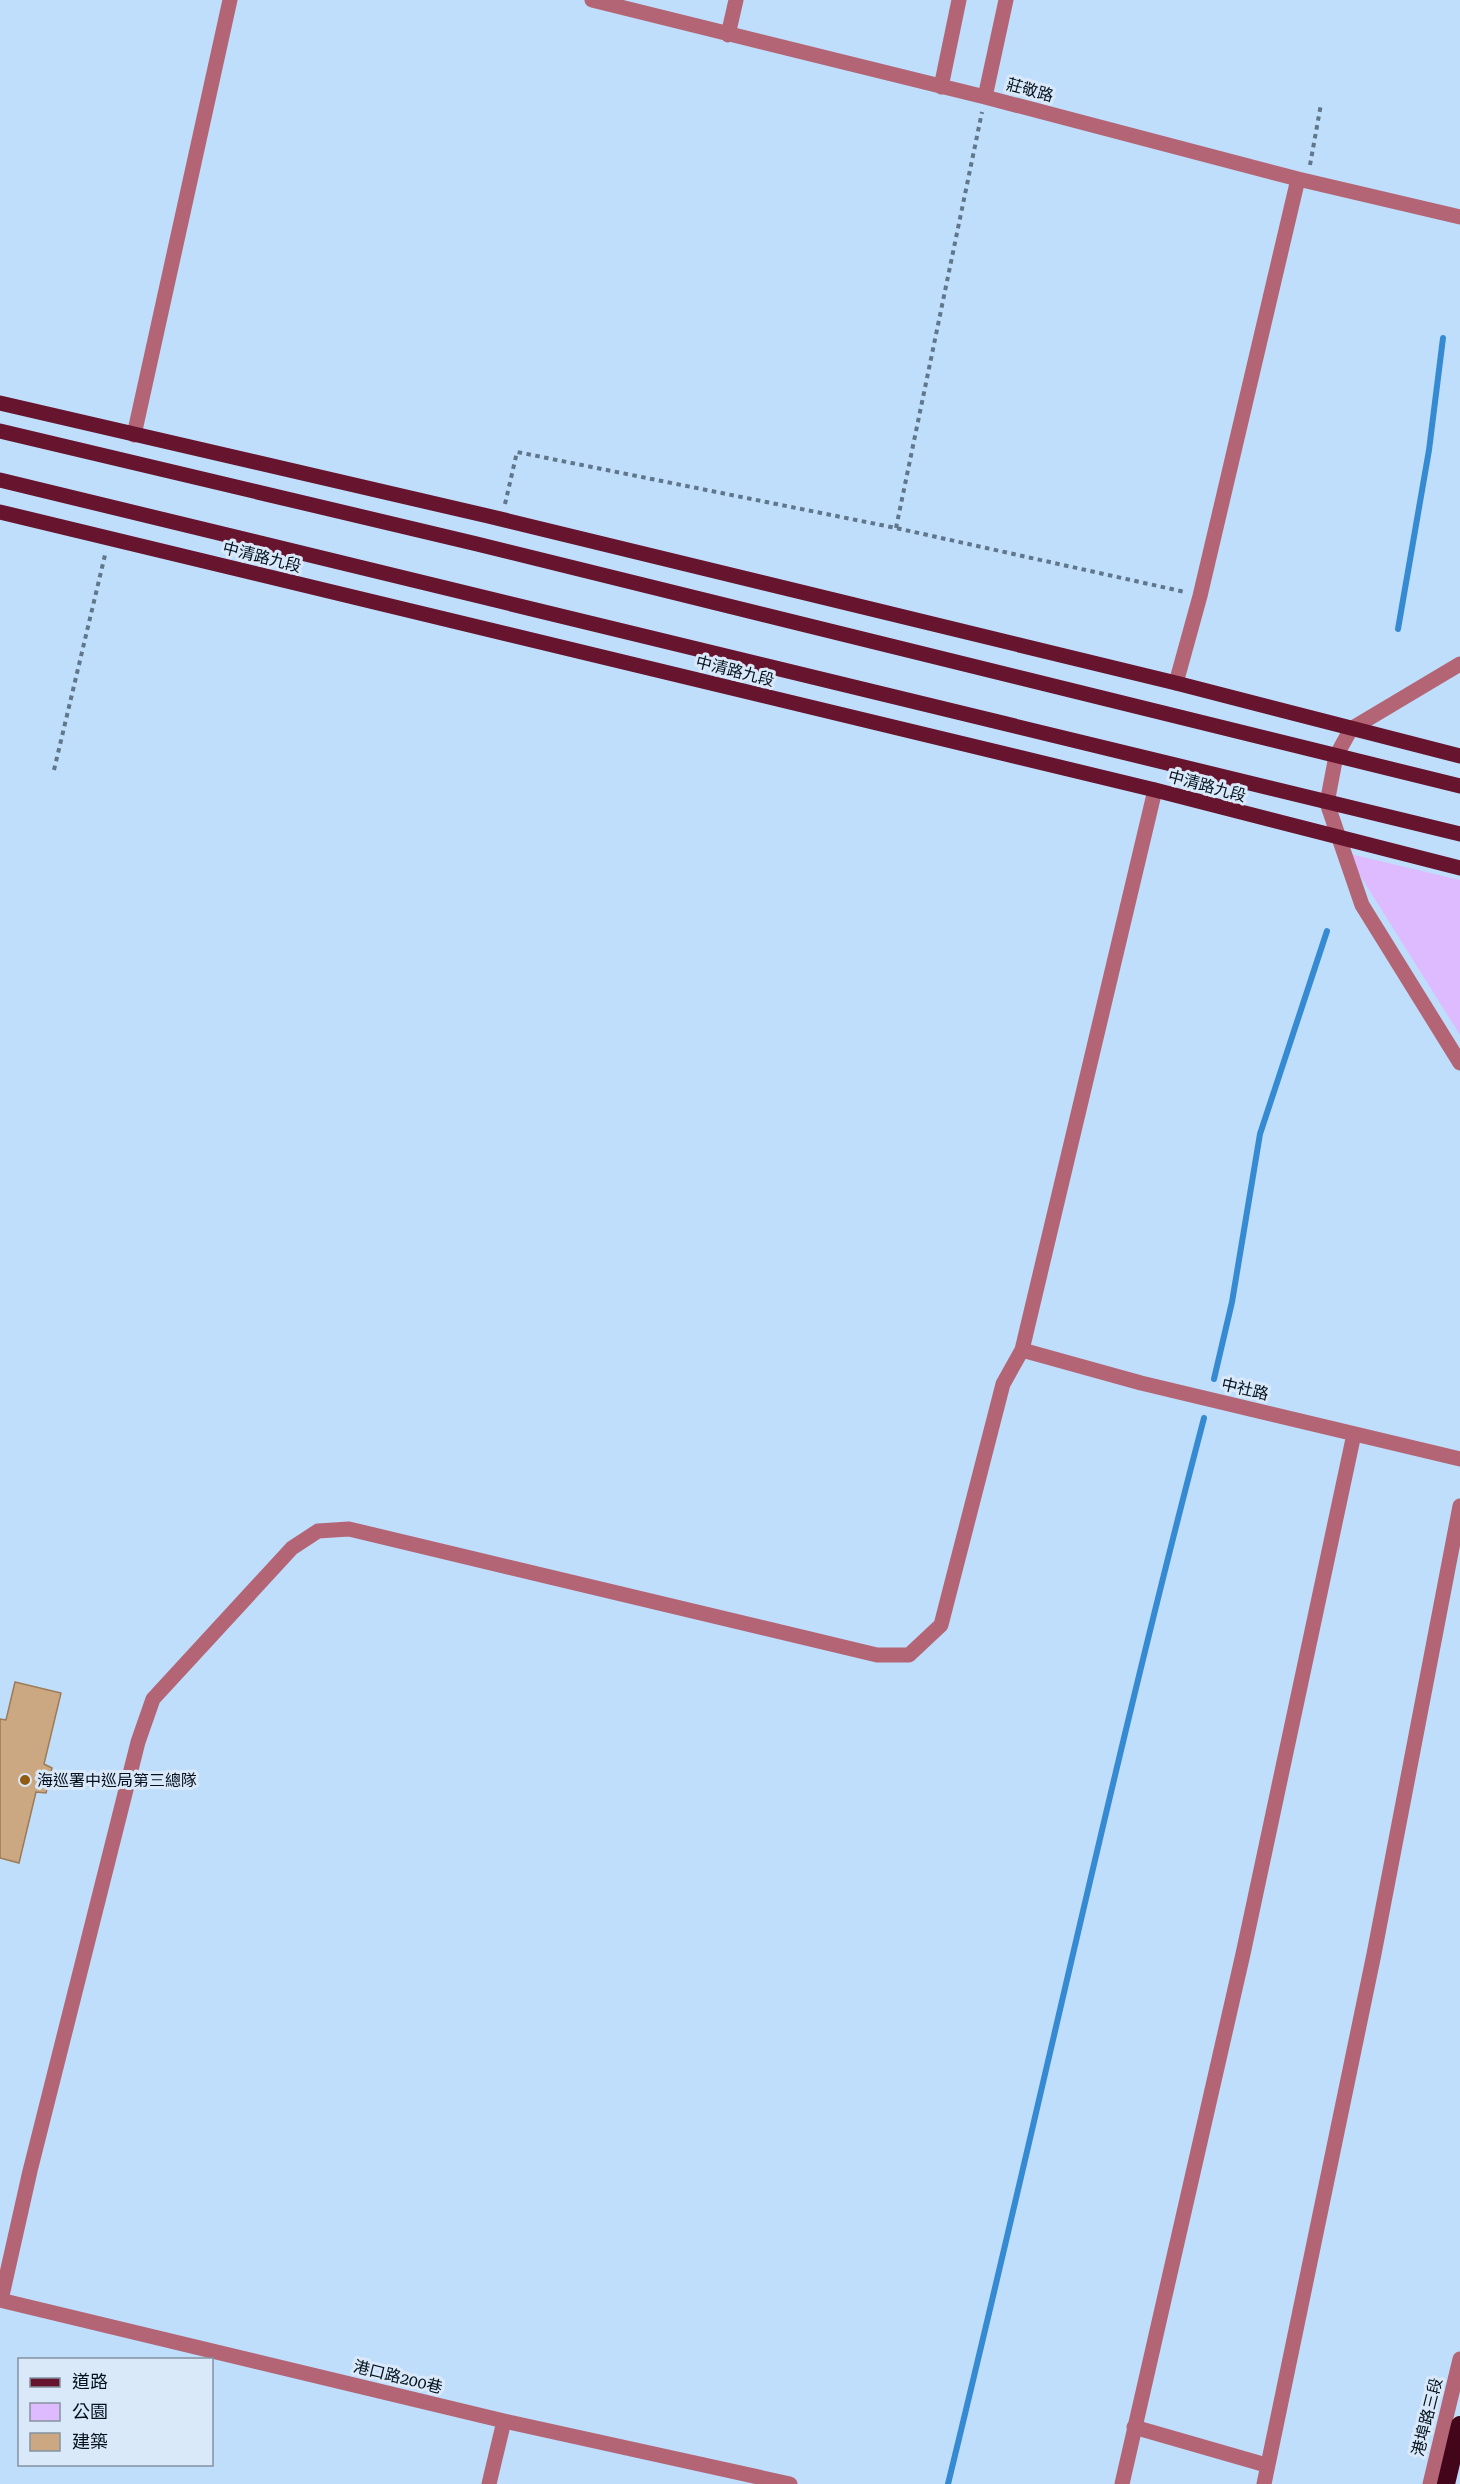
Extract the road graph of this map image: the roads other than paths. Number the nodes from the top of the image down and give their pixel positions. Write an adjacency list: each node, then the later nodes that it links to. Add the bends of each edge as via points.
1 (230, 0): 13 (street)
2 (592, 0): 6 (street, 莊敬路)
3 (736, 0): 6 (street)
4 (958, 0): 7 (street)
5 (1006, 0): 8 (street)
6 (728, 35): 7 (street, 莊敬路)
7 (941, 87): 8 (street, 莊敬路)
8 (985, 97): 9 (street, 莊敬路)
9 (1303, 180): 10 (street, 莊敬路); 17 (street)
10 (1460, 217)
11 (0, 403): 13 (main road)
12 (0, 431): 19 (main road, via 466,541)
13 (134, 435): 17 (main road)
14 (0, 480): 23 (main road, 中清路九段)
15 (0, 513): 22 (main road, 中清路九段)
16 (1460, 664): 18 (street)
17 (1176, 683): 18 (main road)
18 (1350, 729): 19 (street); 20 (main road)
19 (1336, 756): 21 (main road); 23 (street)
20 (1460, 756)
21 (1460, 786)
22 (1155, 790): 25 (main road, 中清路九段); 28 (street)
23 (1327, 803): 24 (main road, 中清路九段); 25 (street)
24 (1460, 834)
25 (1339, 839): 26 (main road, 中清路九段); 27 (street, via 1362,905)
26 (1460, 868)
27 (1460, 1062)
28 (1022, 1350): 29 (street, 中社路); 32 (street, via 1003,1384 941,1625 909,1655 877,1655 349,1529 318,1531 292,1548 153,1699 138,1742)
29 (1354, 1434): 30 (street, 中社路); 36 (street, via 1240,1966)
30 (1460, 1459)
31 (1460, 1506): 37 (street, via 1374,1954)
32 (0, 2300): 34 (street, 港口路200巷)
33 (1460, 2359): 42 (street, 港埠路三段)
34 (504, 2421): 38 (street); 39 (street, 港口路200巷)
35 (1460, 2425): 43 (highway)
36 (1134, 2427): 37 (street); 40 (street)
37 (1266, 2465): 41 (street)
38 (489, 2484)
39 (790, 2484)
40 (1122, 2484)
41 (1264, 2484)
42 (1430, 2484)
43 (1446, 2484)

